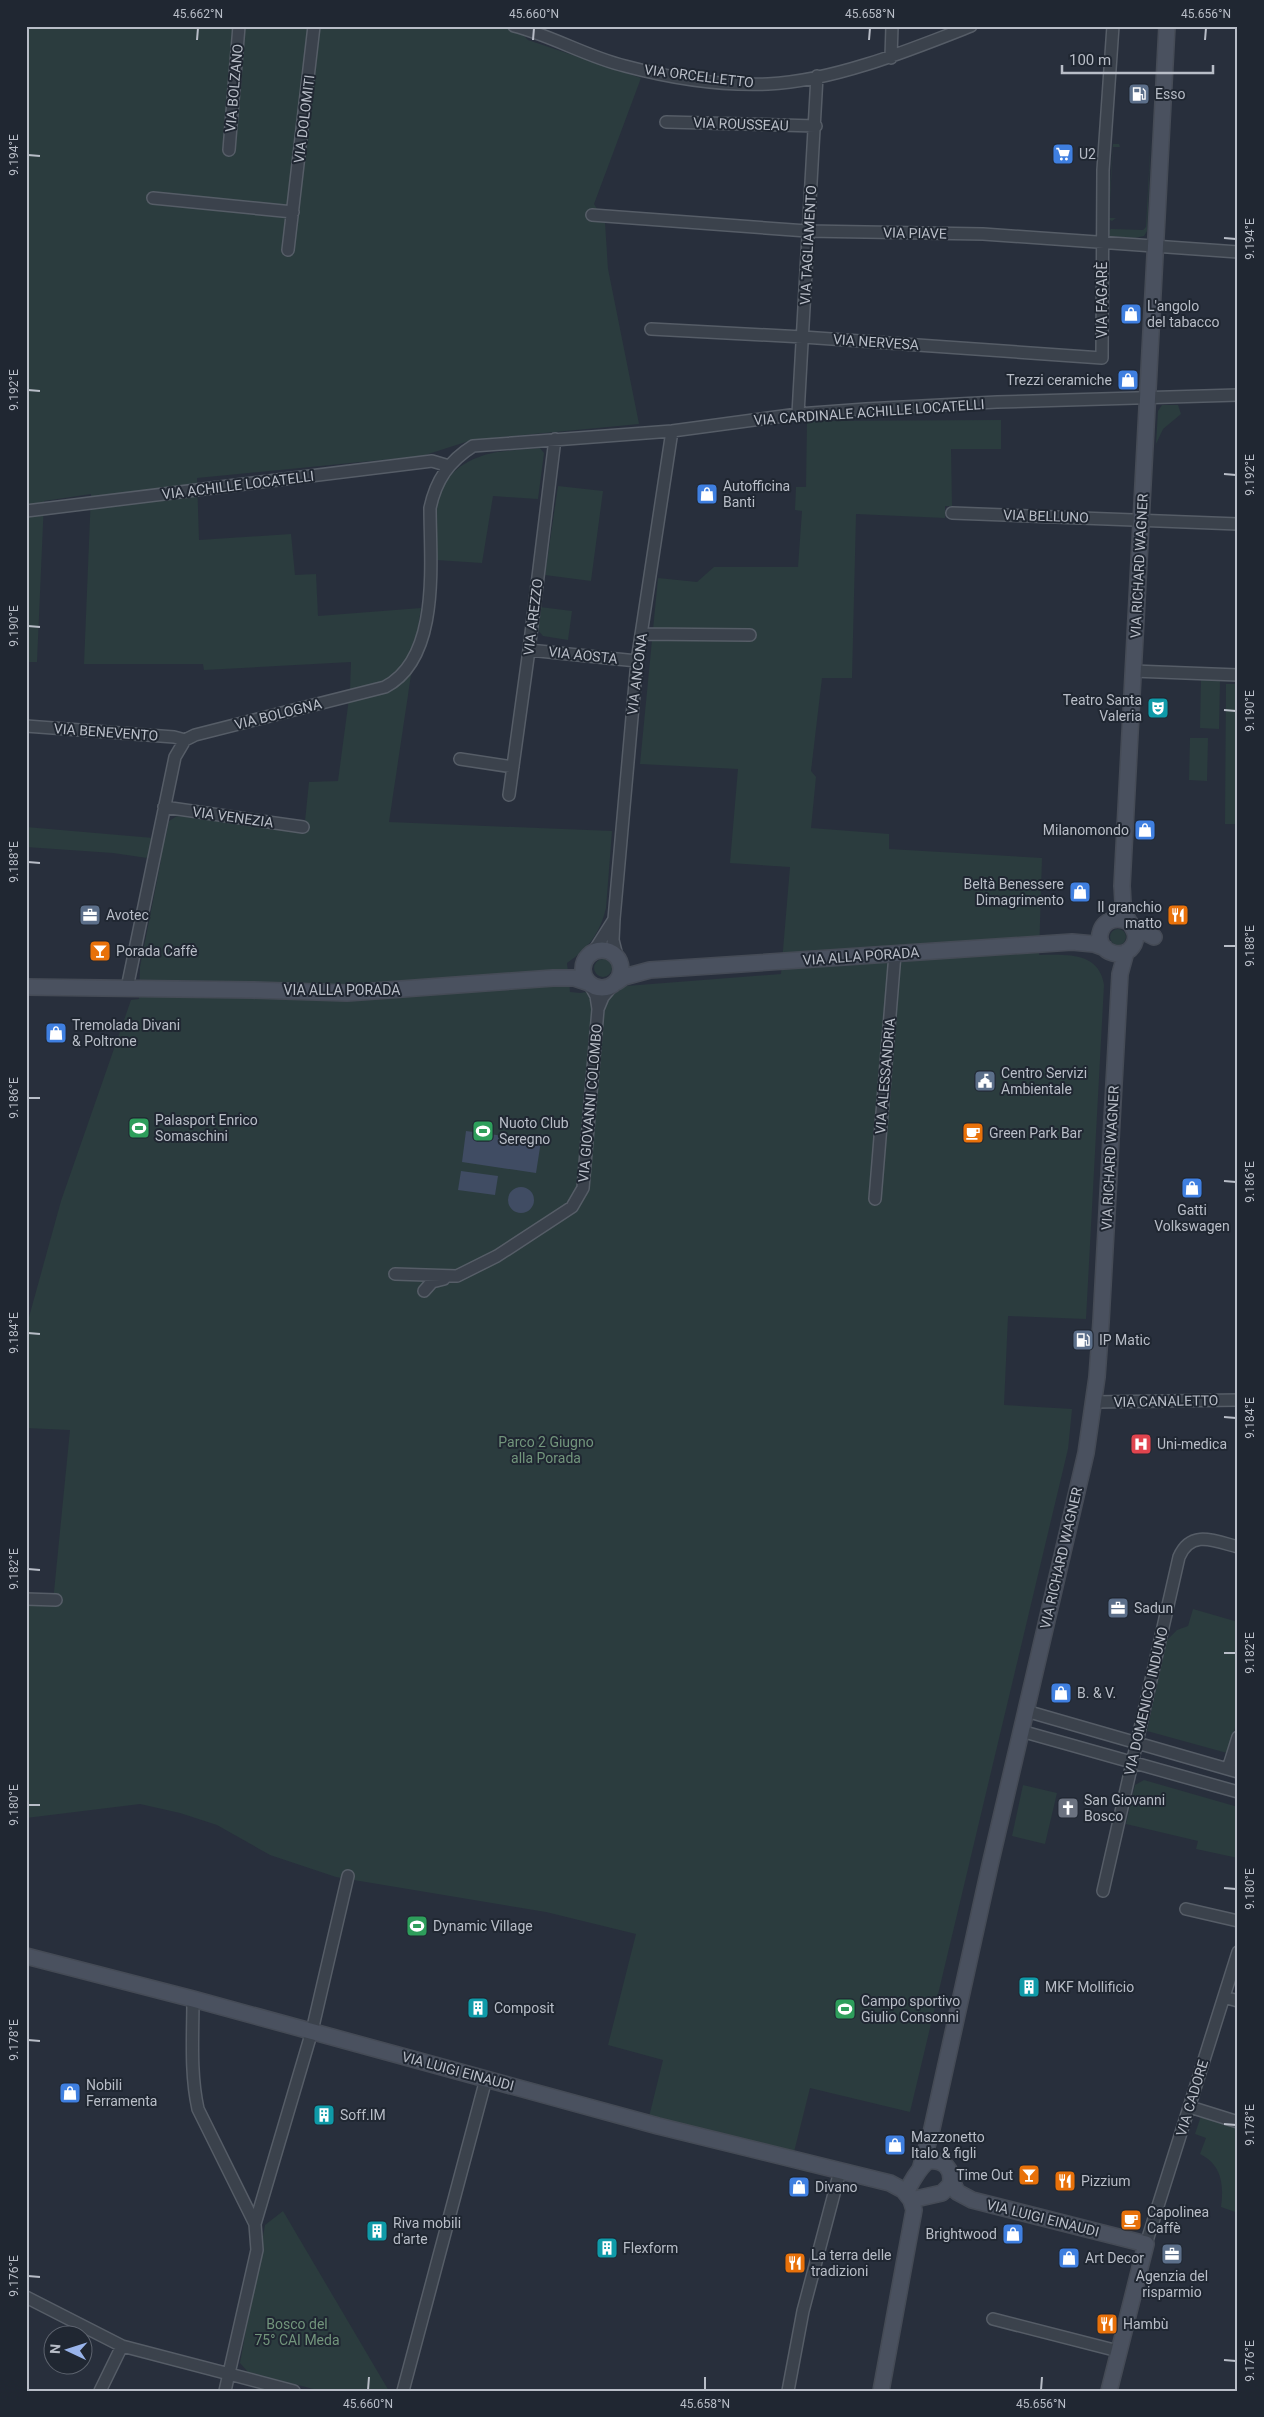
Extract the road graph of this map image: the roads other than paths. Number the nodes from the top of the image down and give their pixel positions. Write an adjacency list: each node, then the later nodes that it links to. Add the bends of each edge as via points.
1 (239, 26): 12 (street, VIA BOLZANO)
2 (314, 26): 14 (street, VIA DOLOMITI)
3 (514, 26): 9 (street, VIA ORCELLETTO, via 548,36 606,61 661,74 743,84 769,84)
4 (892, 26): 8 (street)
5 (972, 26): 8 (street, VIA ORCELLETTO)
6 (1113, 26): 17 (street, VIA FAGARÈ, via 1110,100 1104,140)
7 (1167, 26): 18 (street, VIA RICHARD WAGNER)
8 (891, 58): 9 (street, VIA ORCELLETTO)
9 (817, 76): 11 (street, VIA TAGLIAMENTO)
10 (666, 122): 11 (street, VIA ROUSSEAU)
11 (816, 126): 16 (street, VIA TAGLIAMENTO)
12 (229, 150)
13 (153, 198): 14 (street)
14 (293, 212): 19 (street, VIA DOLOMITI)
15 (592, 215): 16 (street, VIA PIAVE)
16 (807, 230): 17 (street, VIA PIAVE, via 982,234); 22 (street, VIA TAGLIAMENTO)
17 (1102, 244): 18 (street, VIA PIAVE); 23 (street, VIA FAGARÈ)
18 (1155, 247): 20 (street, VIA PIAVE); 25 (street, VIA RICHARD WAGNER)
19 (288, 250)
20 (1238, 252)
21 (651, 330): 22 (street, VIA NERVESA)
22 (803, 337): 23 (street, VIA NERVESA); 26 (street, VIA TAGLIAMENTO)
23 (1102, 358)
24 (1238, 395): 25 (street, VIA CARDINALE ACHILLE LOCATELLI)
25 (1147, 399): 26 (street, VIA CARDINALE ACHILLE LOCATELLI, via 997,402); 32 (street, VIA RICHARD WAGNER)
26 (798, 414): 27 (street, VIA CARDINALE ACHILLE LOCATELLI)
27 (672, 431): 28 (street, VIA CARDINALE ACHILLE LOCATELLI); 34 (street, VIA ANCONA)
28 (555, 439): 29 (street, VIA CARDINALE ACHILLE LOCATELLI, via 473,446); 36 (street, VIA AREZZO)
29 (449, 466): 30 (street, VIA ACHILLE LOCATELLI, via 432,461); 41 (street, VIA BOLOGNA, via 436,486 430,508 426,628 403,676 385,687)
30 (26, 511)
31 (952, 513): 32 (street, VIA BELLUNO)
32 (1141, 520): 33 (street, VIA BELLUNO); 38 (street, VIA RICHARD WAGNER)
33 (1238, 524)
34 (642, 634): 35 (street); 37 (street, VIA ANCONA)
35 (750, 635)
36 (530, 650): 37 (street, VIA AOSTA); 43 (street, VIA AREZZO)
37 (637, 661): 48 (street, VIA ANCONA)
38 (1134, 671): 39 (street); 47 (street, VIA RICHARD WAGNER)
39 (1238, 675)
40 (26, 726): 41 (street, VIA BENEVENTO)
41 (185, 740): 45 (street, via 175,757)
42 (460, 759): 43 (street)
43 (513, 766): 44 (street, VIA AREZZO)
44 (509, 795)
45 (164, 807): 46 (street, VIA VENEZIA); 63 (street)
46 (303, 827)
47 (1122, 886): 49 (street, VIA RICHARD WAGNER, via 1117,907); 50 (street, VIA RICHARD WAGNER, via 1123,906)
48 (614, 919): 54 (street, VIA ANCONA); 56 (street, VIA ANCONA, via 613,940)
49 (1105, 924): 50 (street, via 1119,918); 51 (street, VIA ALLA PORADA); 53 (street, via 1100,937)
50 (1132, 925): 52 (street, via 1136,933)
51 (1072, 942): 53 (street, VIA ALLA PORADA, via 1094,944); 55 (street, VIA ALLA PORADA)
52 (1130, 948): 53 (street, via 1120,954); 58 (street, VIA RICHARD WAGNER)
53 (1107, 950): 58 (street, VIA RICHARD WAGNER)
54 (590, 954): 56 (street, via 608,950); 59 (street, VIA ALLA PORADA); 60 (street, via 583,970)
55 (894, 954): 57 (street, VIA ALLA PORADA); 65 (street, VIA ALESSANDRIA)
56 (618, 958): 57 (street, VIA ALLA PORADA); 61 (street, via 622,971)
57 (650, 970): 61 (street, VIA ALLA PORADA, via 624,977)
58 (1120, 974): 70 (street, VIA RICHARD WAGNER)
59 (553, 978): 60 (street, VIA ALLA PORADA, via 574,978); 63 (street, VIA ALLA PORADA, via 347,993)
60 (589, 983): 61 (street, via 600,988); 64 (street, VIA GIOVANNI COLOMBO)
61 (614, 984): 64 (street, VIA GIOVANNI COLOMBO)
62 (26, 987): 63 (street, VIA ALLA PORADA)
63 (129, 988)
64 (598, 1009): 67 (street, VIA GIOVANNI COLOMBO, via 583,1188 572,1207 497,1256)
65 (875, 1198)
66 (395, 1274): 67 (street, VIA GIOVANNI COLOMBO)
67 (458, 1276): 68 (street, via 432,1282)
68 (424, 1291)
69 (1238, 1400): 70 (street, VIA CANALETTO)
70 (1094, 1402): 74 (street, VIA RICHARD WAGNER, via 1086,1453)
71 (1238, 1547): 77 (street, VIA DOMENICO INDUNO, via 1202,1539 1188,1543 1179,1557)
72 (26, 1599): 73 (street)
73 (56, 1600)
74 (1026, 1711): 75 (street, VIA RICHARD WAGNER); 77 (street)
75 (1021, 1731): 78 (street); 94 (street, VIA RICHARD WAGNER)
76 (1238, 1737): 79 (street)
77 (1136, 1743): 78 (street, VIA DOMENICO INDUNO); 79 (street)
78 (1132, 1761): 80 (street); 82 (street, VIA DOMENICO INDUNO)
79 (1233, 1770)
80 (1238, 1792)
81 (348, 1876): 90 (street)
82 (1103, 1891)
83 (1186, 1910): 84 (street)
84 (1238, 1921)
85 (1238, 1952): 87 (street, VIA CADORE)
86 (26, 1956): 88 (street, VIA LUIGI EINAUDI)
87 (1224, 1997): 89 (street); 92 (street, VIA CADORE)
88 (194, 1999): 90 (street, VIA LUIGI EINAUDI); 100 (street, via 193,2066 198,2109)
89 (1238, 2001)
90 (312, 2031): 91 (street, VIA LUIGI EINAUDI); 100 (street)
91 (486, 2079): 96 (street, VIA LUIGI EINAUDI); 110 (street)
92 (1190, 2107): 93 (street); 101 (street, VIA CADORE)
93 (1238, 2122)
94 (931, 2133): 95 (street, VIA RICHARD WAGNER); 97 (street, via 935,2149)
95 (920, 2168): 97 (street, via 933,2160); 98 (street, via 908,2178); 99 (street, VIA RICHARD WAGNER, via 907,2187)
96 (840, 2171): 98 (street, VIA LUIGI EINAUDI); 111 (street, via 803,2311)
97 (948, 2172): 99 (street, via 948,2188 942,2193); 101 (street, VIA LUIGI EINAUDI, via 957,2192 972,2200)
98 (890, 2183): 99 (street, VIA LUIGI EINAUDI)
99 (909, 2197): 112 (street, via 914,2210)
100 (255, 2224): 106 (street, via 257,2250)
101 (1146, 2244): 105 (street)
102 (26, 2297): 104 (street)
103 (992, 2319): 105 (street)
104 (122, 2346): 106 (street); 107 (street)
105 (1118, 2351): 113 (street)
106 (228, 2375): 108 (street); 109 (street)
107 (100, 2391)
108 (225, 2391)
109 (294, 2391)
110 (403, 2391)
111 (788, 2391)
112 (881, 2391)
113 (1109, 2391)

